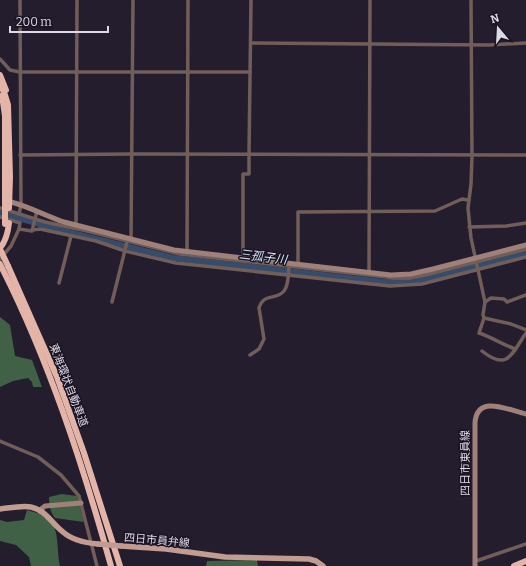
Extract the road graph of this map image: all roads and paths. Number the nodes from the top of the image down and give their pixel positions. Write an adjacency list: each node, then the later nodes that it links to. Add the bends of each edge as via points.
1 (20, 0): 14 (street)
2 (77, 0): 15 (street)
3 (133, 0): 16 (street)
4 (188, 0): 13 (street)
5 (251, 0): 8 (street)
6 (370, 0): 10 (street)
7 (471, 0): 11 (street)
8 (251, 43): 10 (street); 17 (street)
9 (526, 43): 11 (street)
10 (371, 44): 11 (street); 27 (street)
11 (472, 45): 29 (street)
12 (0, 59): 14 (street, via 10,70)
13 (188, 71): 16 (street); 17 (street); 24 (street)
14 (20, 72): 15 (street); 26 (street)
15 (76, 72): 16 (street); 22 (street)
16 (132, 72): 23 (street)
17 (250, 72): 25 (street)
18 (0, 75): 21 (highway, via 4,84)
19 (0, 85): 21 (highway, via 4,92)
20 (0, 93): 21 (highway)
21 (4, 101): 31 (highway, via 10,158)
22 (76, 154): 23 (street); 26 (street); 40 (street)
23 (132, 154): 24 (street); 45 (street)
24 (187, 154): 25 (street); 51 (street)
25 (250, 154): 27 (street); 52 (street, via 249,174 243,174)
26 (20, 155): 32 (street)
27 (370, 155): 29 (street); 34 (street)
28 (526, 155): 29 (street)
29 (472, 156): 30 (street)
30 (468, 200): 34 (street, via 462,199 434,211); 41 (street)
31 (5, 204): 32 (street); 35 (street); 38 (highway)
32 (21, 205): 33 (street); 35 (street)
33 (37, 211): 37 (street); 40 (street)
34 (370, 212): 57 (street, via 298,212); 60 (street)
35 (19, 214): 37 (street)
36 (0, 217): 42 (street, via 20,223)
37 (35, 218): 43 (street); 45 (street)
38 (7, 223): 46 (highway); 48 (highway, via 8,234)
39 (526, 223): 41 (street)
40 (76, 225): 45 (street)
41 (469, 227): 55 (street)
42 (19, 229): 43 (street); 54 (street, via 11,246)
43 (32, 229): 44 (street)
44 (70, 236): 50 (street, via 96,241); 62 (street)
45 (130, 241): 50 (street); 51 (street); 58 (street, via 180,254)
46 (0, 242)
47 (526, 245): 55 (street)
48 (0, 249): 82 (highway, 東海環状自動車道, bridge, via 57,377)
49 (526, 249): 55 (street)
50 (125, 251): 61 (street, via 176,263); 64 (street)
51 (187, 252): 52 (street)
52 (243, 258): 57 (street)
53 (526, 258): 59 (street)
54 (0, 259)
55 (475, 260): 59 (street); 60 (street, via 411,274)
56 (0, 264): 81 (highway, 東海環状自動車道, via 26,319 66,420 102,534)
57 (298, 266): 58 (street); 60 (street)
58 (289, 267): 61 (street)
59 (477, 270): 61 (street, via 409,286); 65 (street)
60 (369, 274)
61 (288, 276): 70 (street, via 281,294 268,297 261,303 259,308 264,340)
62 (60, 283)
63 (526, 295): 65 (street, via 507,302 504,299 491,298)
64 (112, 302)
65 (485, 302): 66 (street, via 482,315)
66 (484, 318): 67 (street, via 511,324); 68 (street, via 479,333)
67 (526, 331): 68 (street)
68 (514, 349): 69 (street, via 510,356 503,360 496,360)
69 (482, 351)
70 (250, 355)
71 (526, 414): 79 (street, 四日市東員線, via 492,405 485,406 477,413)
72 (0, 441): 73 (street, via 38,457 60,475 79,496)
73 (81, 503): 75 (street, via 45,506); 76 (street)
74 (0, 509): 75 (main road, via 30,507)
75 (40, 510): 76 (main road, 四日市員弁線, via 62,532 77,540)
76 (95, 544): 80 (street); 83 (main road, 四日市員弁線, bridge, via 225,557 301,559 316,561)
77 (526, 544): 79 (street)
78 (526, 561): 84 (highway)
79 (475, 563)
80 (97, 566)
81 (109, 566)
82 (121, 566)
83 (323, 566)
84 (514, 566)

